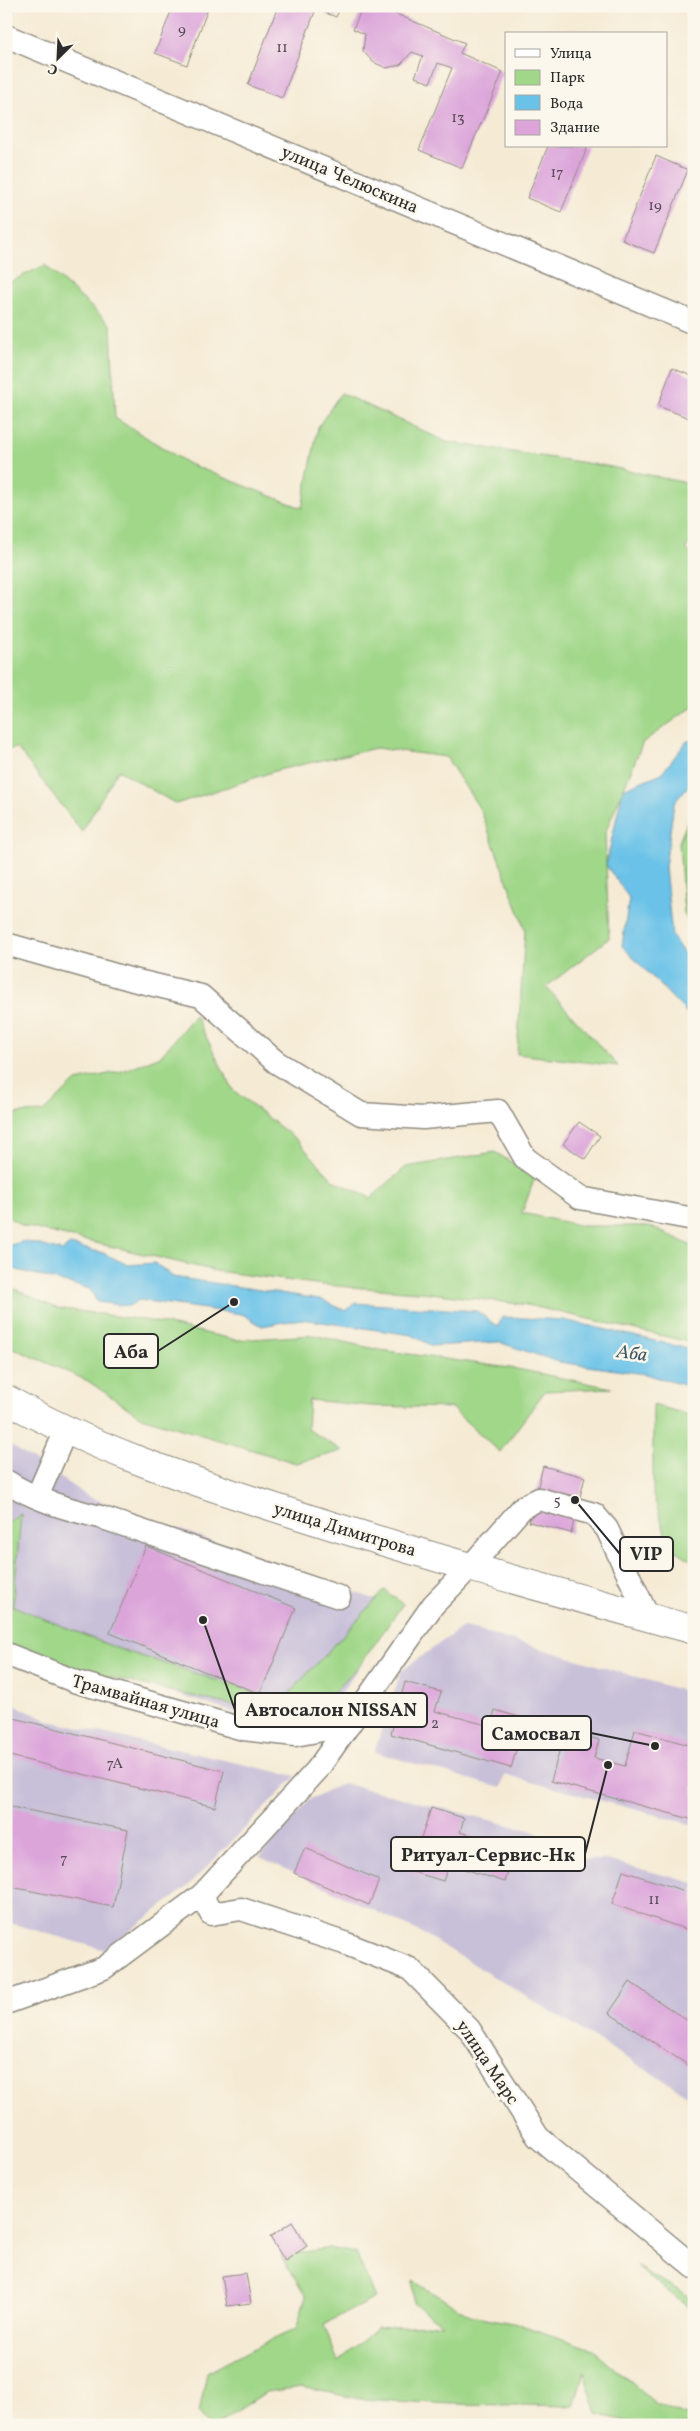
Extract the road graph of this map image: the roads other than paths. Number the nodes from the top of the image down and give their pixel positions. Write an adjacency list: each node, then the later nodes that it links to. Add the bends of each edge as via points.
1 (6, 36): 2 (street, улица Челюскина)
2 (694, 323)
3 (6, 944): 4 (street, via 201,996 276,1062 361,1114 423,1118 498,1111 525,1158 580,1198)
4 (694, 1220)
5 (6, 1399): 6 (main road, улица Димитрова)
6 (66, 1430): 8 (street); 9 (main road, улица Димитрова, via 157,1469)
7 (6, 1480): 8 (street)
8 (37, 1497): 10 (street)
9 (469, 1568): 11 (main road, улица Димитрова); 11 (street, via 523,1507 539,1499 594,1514 607,1529); 14 (street, via 433,1605)
10 (339, 1597)
11 (648, 1617): 12 (main road, улица Димитрова)
12 (694, 1630)
13 (6, 1654): 14 (street, Трамвайная улица, via 77,1682 242,1729 295,1735)
14 (349, 1725): 15 (street, via 317,1770)
15 (202, 1895): 16 (street, via 104,1968); 17 (street, улица Марс, via 211,1914 241,1909 410,1969 469,2029 538,2137)
16 (6, 2003)
17 (694, 2267)

